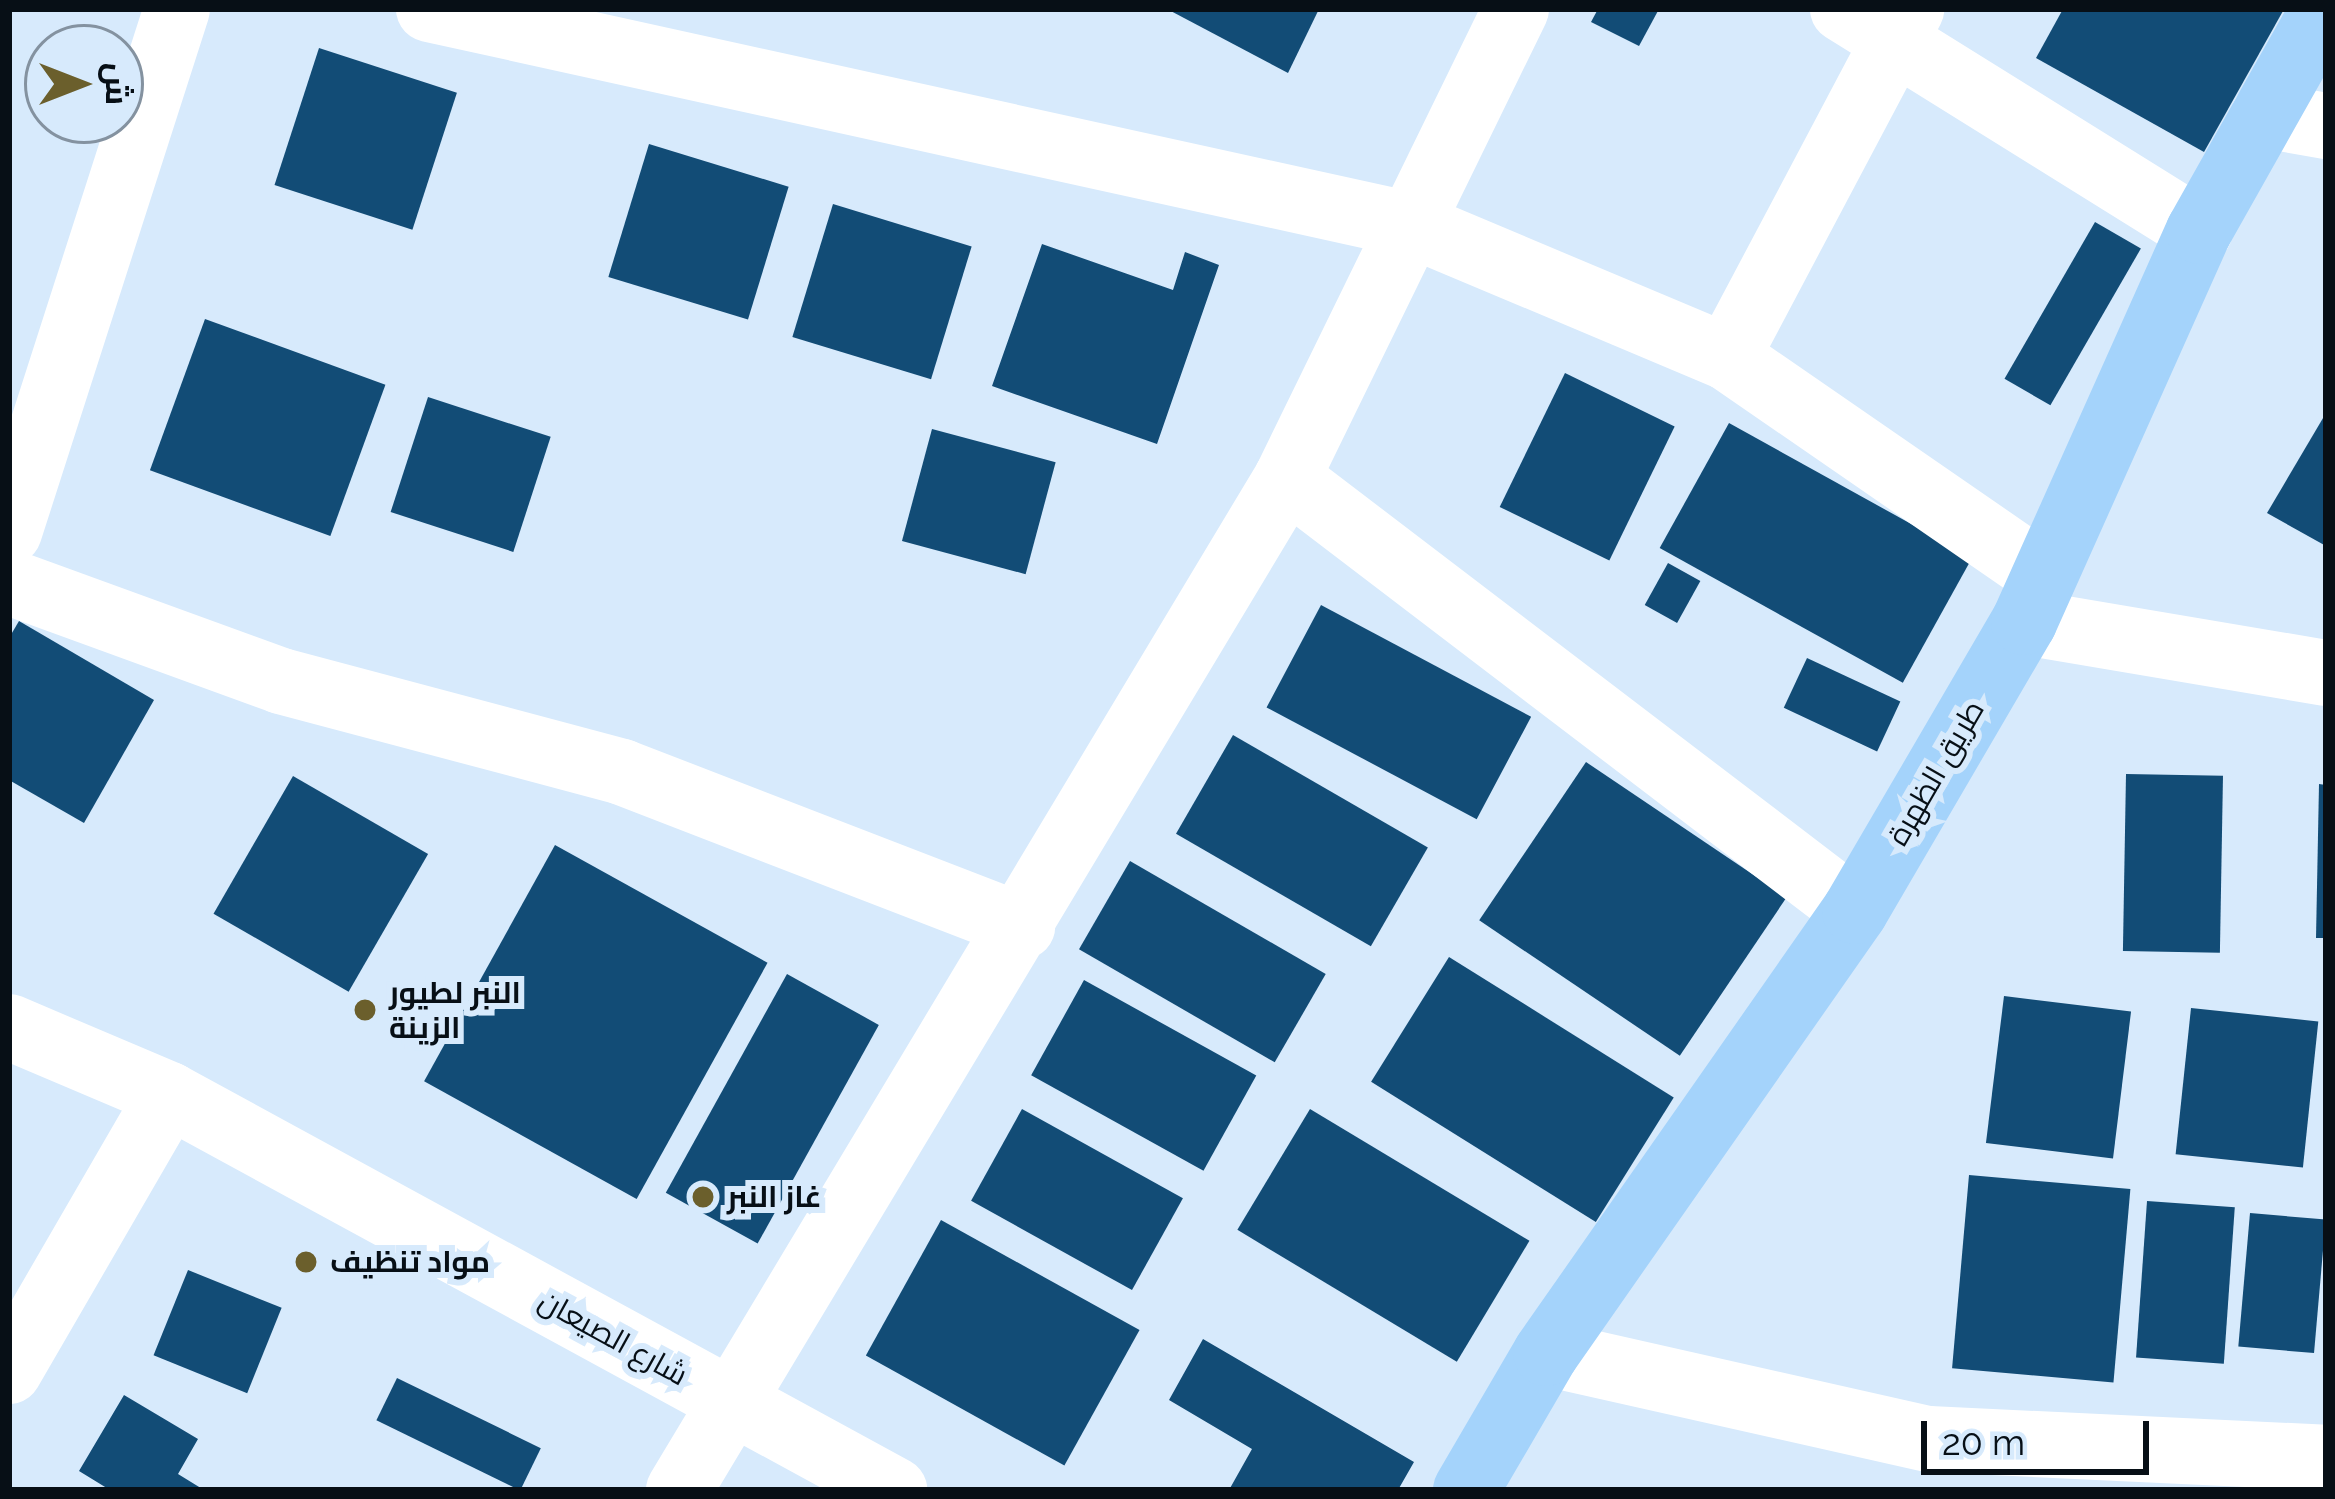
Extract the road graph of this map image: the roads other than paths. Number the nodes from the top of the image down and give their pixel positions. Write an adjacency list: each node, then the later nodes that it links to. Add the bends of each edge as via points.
1 (177, 9): 11 (street)
2 (429, 9): 7 (street)
3 (1516, 9): 7 (street)
4 (2324, 9): 6 (main road, طريق الظهرة)
5 (1883, 20): 8 (street); 9 (street)
6 (2295, 120): 8 (main road, طريق الظهرة)
7 (1415, 226): 9 (street); 10 (street)
8 (2199, 231): 13 (main road, طريق الظهرة)
9 (1727, 357): 13 (street)
10 (1287, 478): 15 (street); 16 (street)
11 (9, 532)
12 (9, 582): 16 (street, via 281,682 622,772)
13 (2034, 599): 14 (street); 15 (main road, طريق الظهرة)
14 (2326, 673)
15 (1855, 911): 19 (main road, طريق الظهرة)
16 (1022, 926): 21 (street)
17 (9, 1027): 18 (street, شارع الصيعان)
18 (170, 1095): 20 (street); 21 (street, شارع الصيعان)
19 (1546, 1353): 23 (street, via 1929,1439); 26 (main road, طريق الظهرة)
20 (9, 1371)
21 (738, 1406): 24 (street); 25 (street, شارع الصيعان)
22 (2326, 1458): 23 (street)
23 (2198, 1470)
24 (679, 1490)
25 (894, 1490)
26 (1466, 1490)

